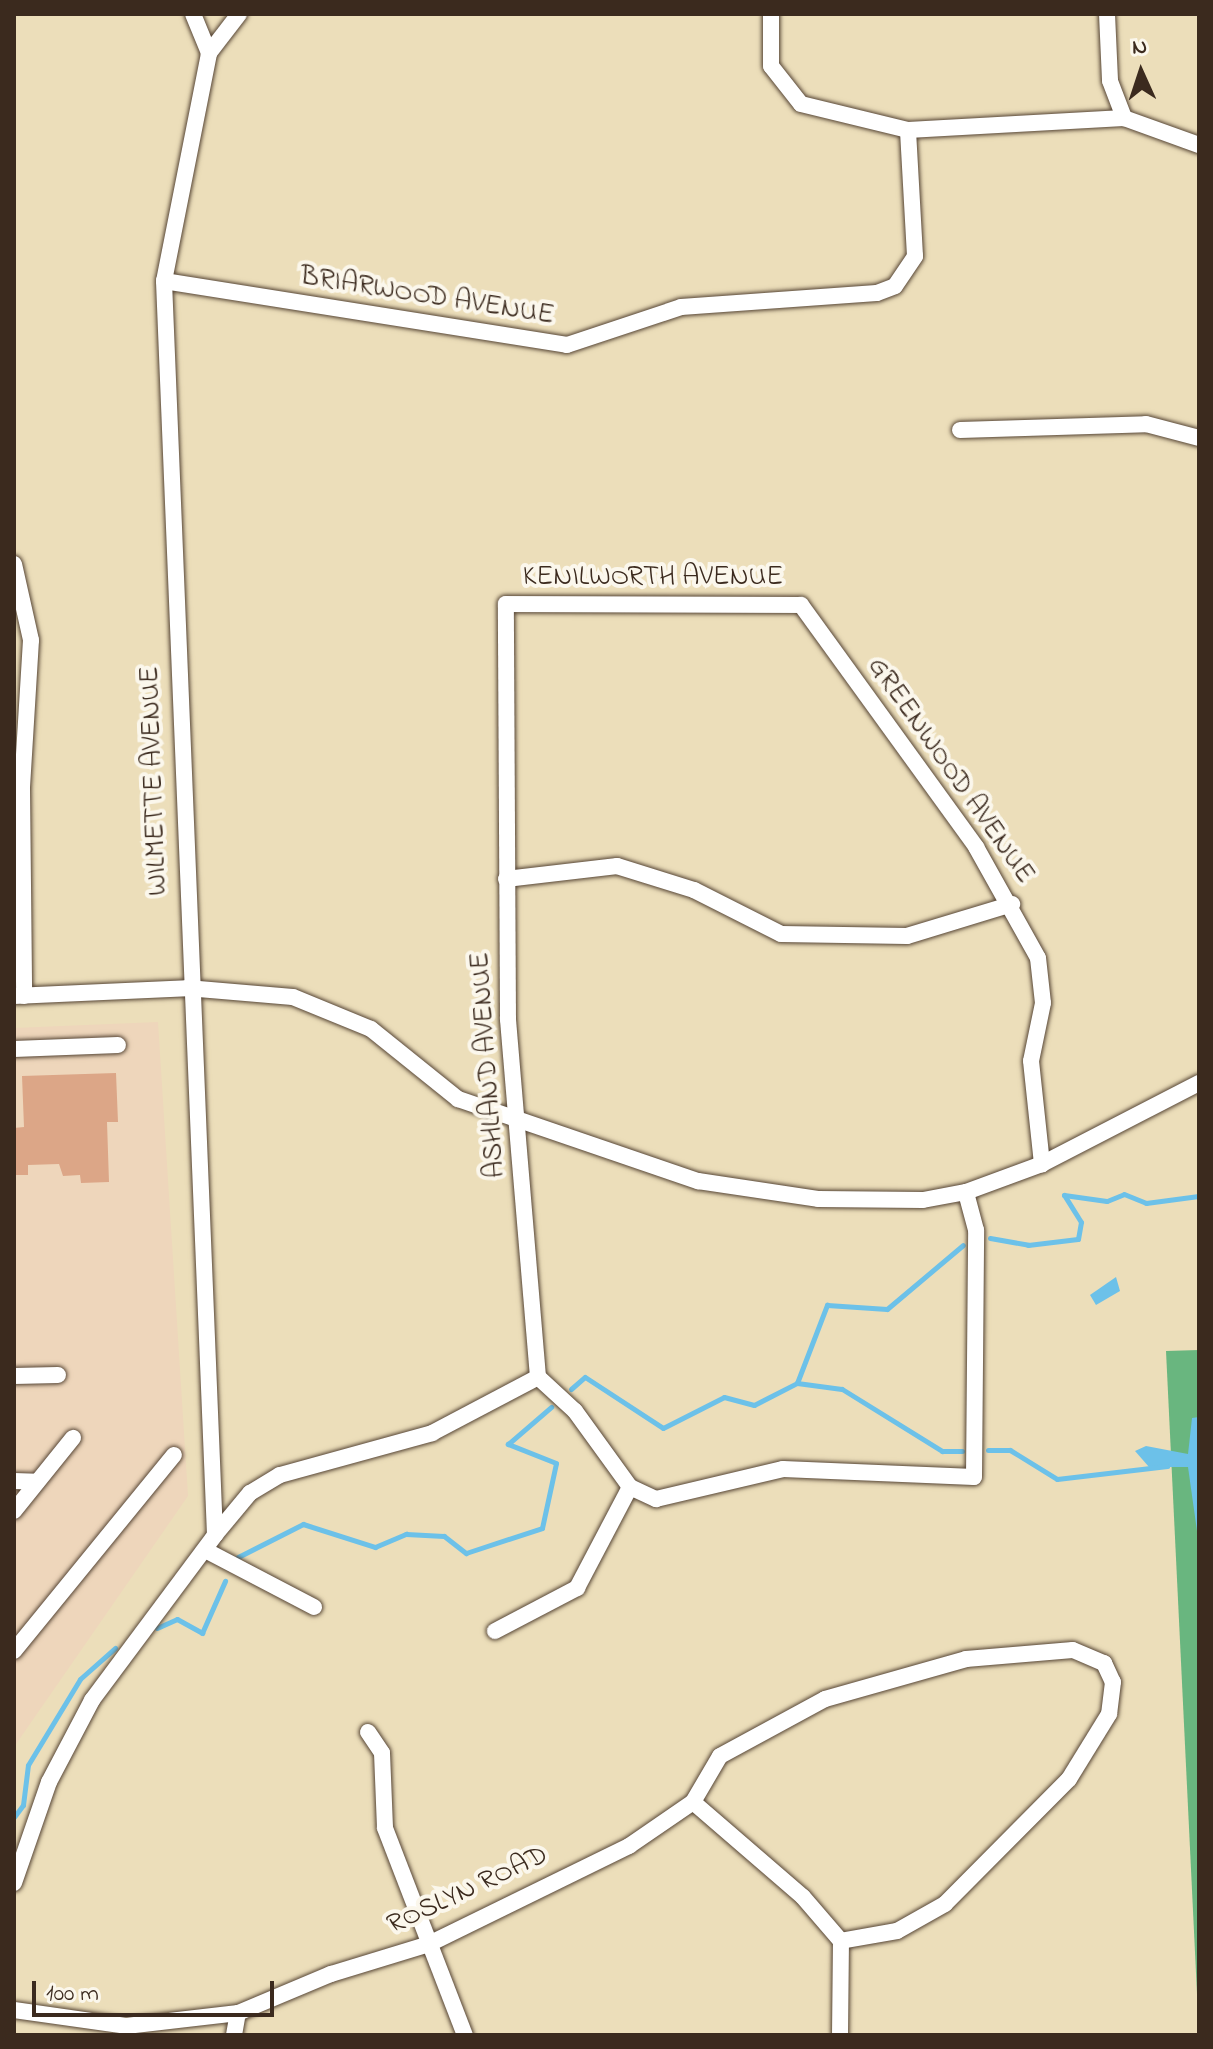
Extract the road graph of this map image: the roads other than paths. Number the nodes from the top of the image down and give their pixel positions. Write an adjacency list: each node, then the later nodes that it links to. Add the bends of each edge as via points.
1 (193, 14): 5 (street)
2 (239, 14): 5 (street)
3 (771, 14): 7 (street, via 771,66 782,88 801,104)
4 (1107, 14): 6 (street, via 1110,81)
5 (209, 53): 9 (street, WILMETTE AVENUE)
6 (1124, 118): 7 (street); 8 (street)
7 (908, 130): 9 (street, BRIARWOOD AVENUE, via 915,256 895,286 877,293 681,307 567,345)
8 (1199, 145)
9 (164, 281): 17 (street, WILMETTE AVENUE)
10 (960, 430): 11 (street, via 1146,424)
11 (1199, 438)
12 (14, 564): 18 (street, via 31,640)
13 (506, 604): 14 (street, KENILWORTH AVENUE); 15 (street, ASHLAND AVENUE)
14 (801, 605): 16 (street, GREENWOOD AVENUE)
15 (506, 879): 16 (street, via 617,866 694,890 781,934 907,936); 22 (street, ASHLAND AVENUE, via 508,1019)
16 (1012, 904): 23 (street, GREENWOOD AVENUE, via 1044,976 1031,1061)
17 (187, 988): 18 (street); 22 (street, via 259,991 331,1008 371,1029 458,1099); 34 (street, WILMETTE AVENUE)
18 (19, 996)
19 (118, 1045): 20 (street)
20 (14, 1049)
21 (1199, 1083): 23 (street)
22 (520, 1122): 24 (street, via 698,1181 764,1194 887,1201); 27 (street, ASHLAND AVENUE)
23 (1042, 1164): 24 (street)
24 (966, 1192): 32 (street, via 976,1243 974,1477 783,1469 656,1499)
25 (58, 1375): 26 (street)
26 (14, 1376)
27 (538, 1377): 32 (street, via 575,1411); 34 (street, via 432,1433 280,1475 250,1493)
28 (73, 1438): 31 (street)
29 (174, 1455): 38 (street)
30 (14, 1481): 31 (street)
31 (37, 1482): 33 (street)
32 (630, 1487): 37 (street, via 577,1588)
33 (14, 1511)
34 (215, 1535): 35 (street)
35 (205, 1550): 36 (street); 41 (street, via 92,1700 49,1782)
36 (314, 1607)
37 (495, 1631)
38 (14, 1651)
39 (368, 1732): 43 (street, via 382,1753 385,1828 423,1912)
40 (693, 1802): 42 (street, via 803,1897); 42 (street, ROSLYN ROAD, via 720,1756 749,1735 853,1690 966,1659 1073,1650 1104,1663 1113,1682 1109,1714 1069,1779 945,1904 897,1931); 43 (street, ROSLYN ROAD, via 629,1846)
41 (14, 1883)
42 (841, 1941): 50 (street)
43 (429, 1944): 45 (street, ROSLYN ROAD); 49 (street)
44 (14, 2010): 46 (street, ROSLYN ROAD, via 70,2022)
45 (238, 2013): 46 (street, ROSLYN ROAD); 48 (street)
46 (161, 2024): 47 (street, ROSLYN ROAD)
47 (139, 2035)
48 (234, 2035)
49 (465, 2035)
50 (840, 2035)

